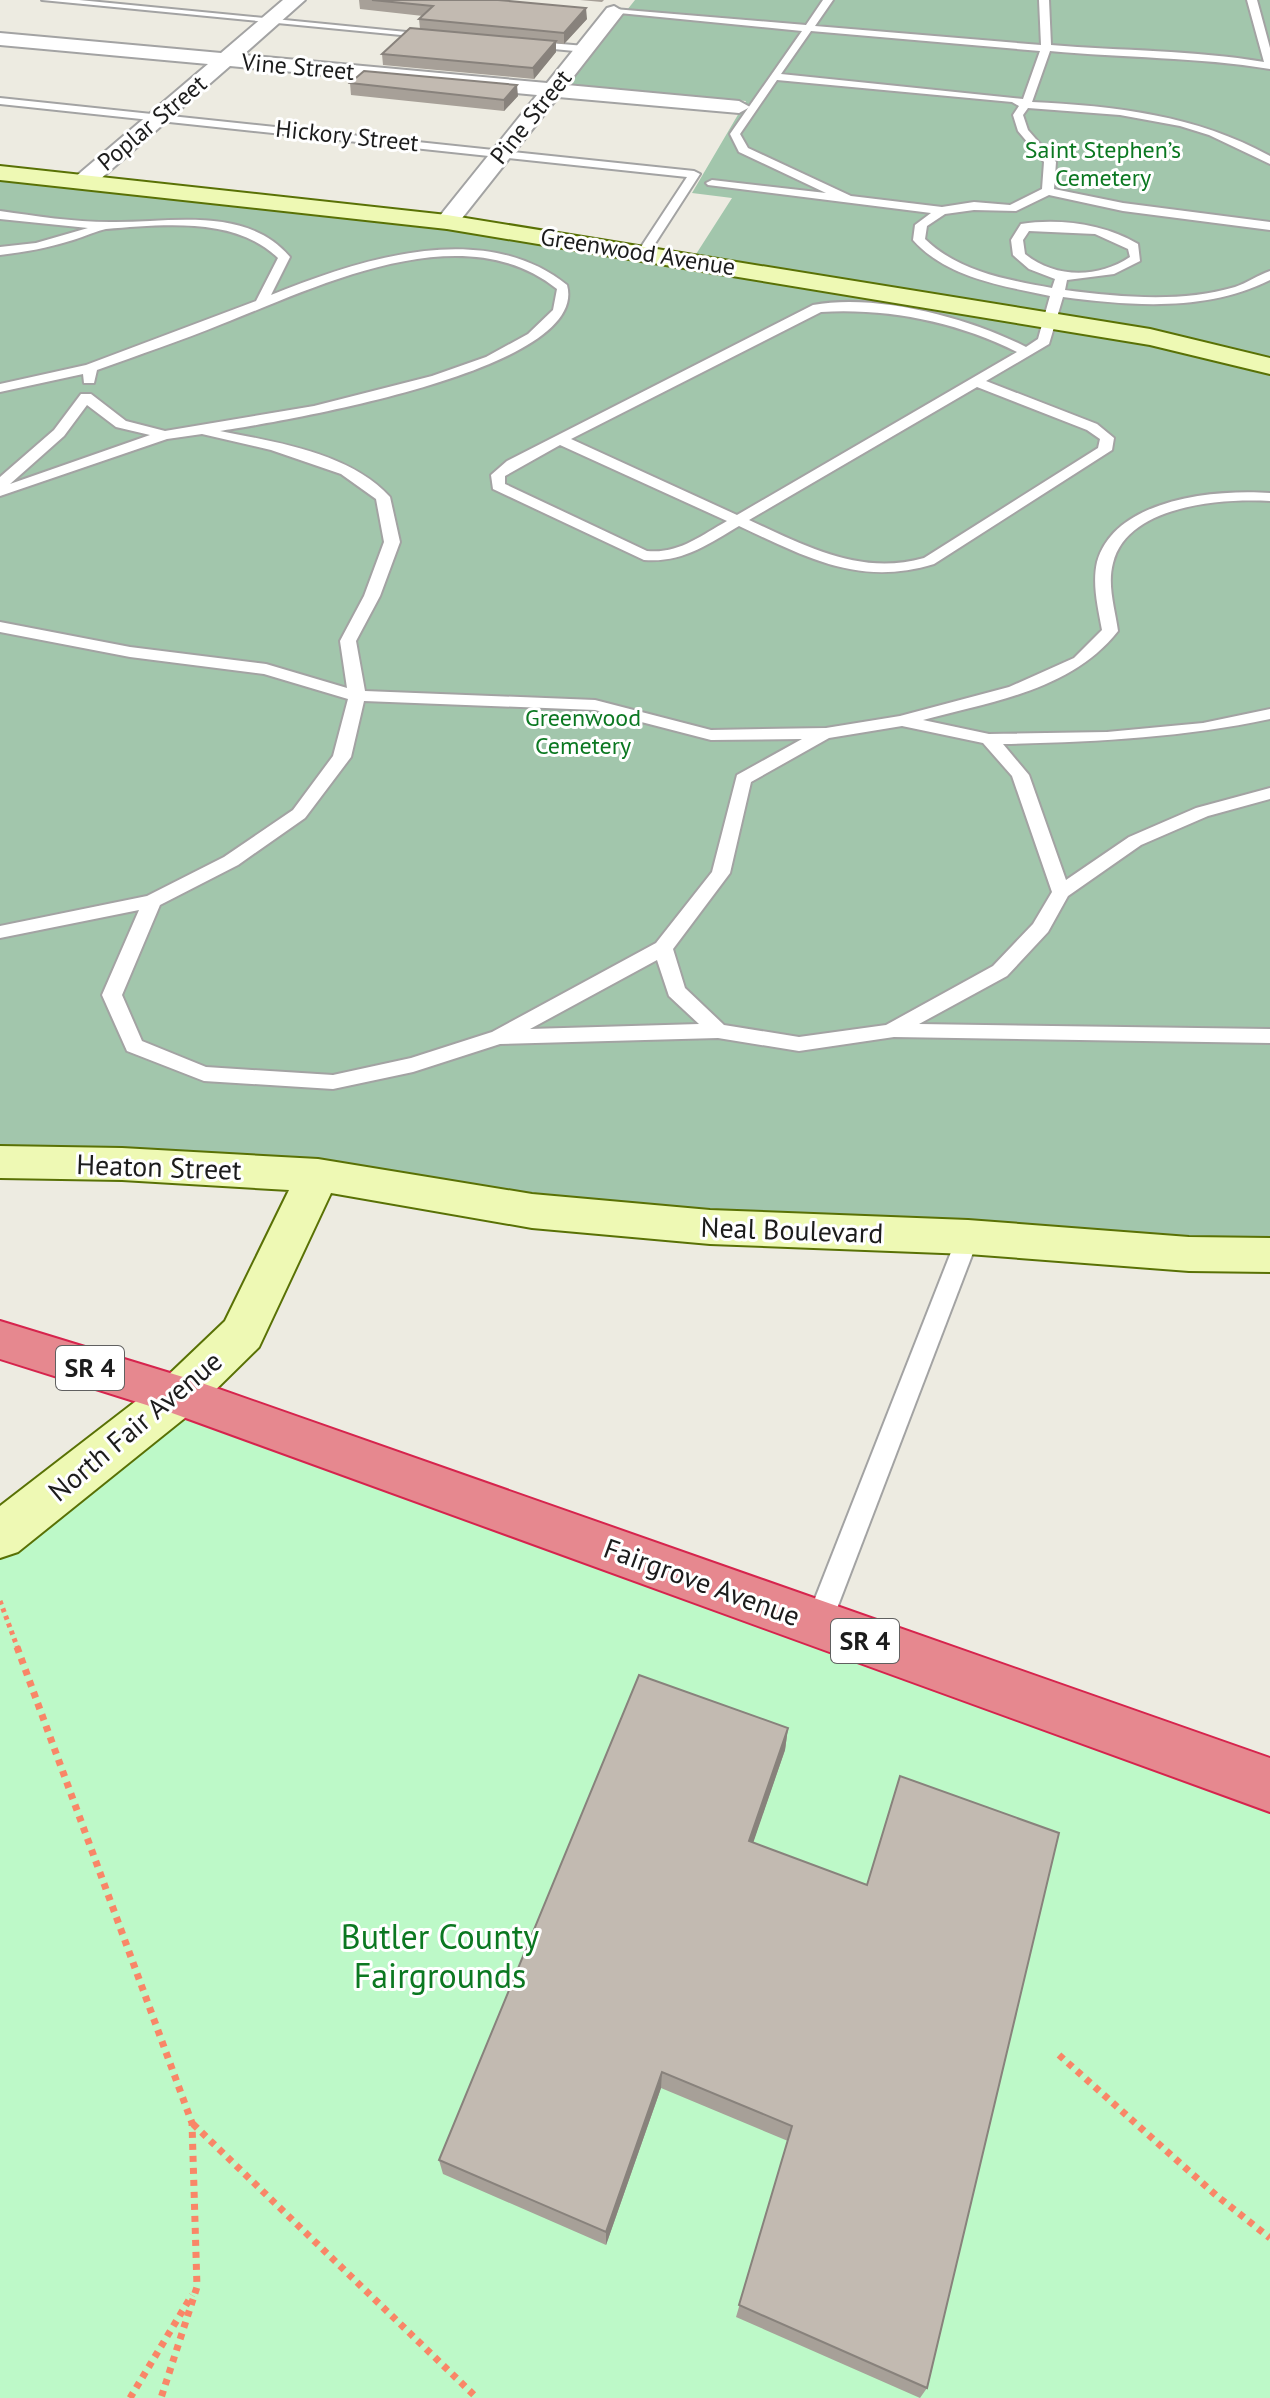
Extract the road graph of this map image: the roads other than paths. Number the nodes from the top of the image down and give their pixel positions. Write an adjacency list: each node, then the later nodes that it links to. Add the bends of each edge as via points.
1 (47, 0): 8 (lane)
2 (295, 0): 8 (street, Poplar Street)
3 (828, 0): 9 (lane)
4 (1044, 0): 13 (lane)
5 (1252, 0): 16 (lane)
6 (619, 6): 7 (street); 9 (lane); 14 (street, Pine Street)
7 (584, 9)
8 (272, 21): 10 (lane); 15 (street, Poplar Street)
9 (810, 26): 13 (lane); 17 (lane)
10 (444, 36)
11 (0, 39): 15 (street, Vine Street)
12 (507, 42): 14 (lane)
13 (1046, 45): 16 (lane); 20 (lane)
14 (585, 49): 18 (street, Pine Street)
15 (228, 60): 18 (street, Vine Street); 22 (street, Poplar Street)
16 (1270, 66)
17 (775, 77): 20 (lane, via 1015,99); 29 (lane, via 735,134 743,150)
18 (552, 90): 21 (street, Vine Street); 23 (street, Pine Street)
19 (0, 101): 22 (lane, Hickory Street)
20 (1025, 105): 24 (lane, via 1158,117 1208,131); 28 (lane, via 1018,115 1023,131 1050,162)
21 (739, 107)
22 (157, 116): 23 (lane, Hickory Street); 26 (street, Poplar Street)
23 (502, 152): 33 (street, Pine Street); 38 (lane, Hickory Street, via 694,174)
24 (1270, 161)
25 (0, 173): 26 (street, Greenwood Avenue)
26 (82, 183): 33 (street, Greenwood Avenue)
27 (712, 183): 29 (lane)
28 (1048, 191): 30 (lane); 35 (lane)
29 (849, 200): 31 (lane)
30 (1012, 209): 31 (lane, via 974,206); 36 (lane)
31 (942, 211): 41 (lane, via 921,225 919,240 938,257)
32 (0, 215): 34 (lane)
33 (447, 222): 38 (street, Greenwood Avenue)
34 (108, 226): 37 (lane, via 37,247); 42 (lane, via 235,228 272,240 284,257)
35 (1270, 226)
36 (1025, 227): 40 (lane, via 1017,240 1019,255); 40 (lane, via 1096,230 1134,247 1136,258 1124,267)
37 (0, 251)
38 (643, 253): 43 (street, Greenwood Avenue)
39 (1270, 275): 41 (lane, via 1229,295 1177,301)
40 (1062, 277): 41 (lane)
41 (1055, 293): 43 (lane)
42 (262, 301): 46 (lane); 50 (lane, via 393,258 452,254 507,258 543,270 563,288 559,311 533,337 473,367 369,398)
43 (1050, 320): 44 (lane, via 1044,341); 45 (street, Greenwood Avenue)
44 (1027, 352): 47 (lane); 52 (lane, via 998,335 966,326 855,306 818,308)
45 (1270, 366)
46 (90, 368): 48 (lane); 49 (lane)
47 (976, 382): 56 (lane); 56 (lane, via 1092,427 1107,438 1105,450 929,561 902,569 865,569 818,557)
48 (0, 388)
49 (86, 397): 51 (lane, via 121,424); 53 (lane, via 59,433)
50 (199, 431): 51 (lane); 58 (lane, via 274,446 346,471 383,497 392,542 348,641)
51 (165, 435): 54 (lane)
52 (559, 439): 56 (lane); 56 (lane, via 512,464 498,475 498,486 644,555 684,552)
53 (0, 485)
54 (0, 492)
55 (1270, 497): 60 (lane, via 1195,499 1138,522 1108,554 1104,586 1110,631 1080,661 1015,691)
56 (738, 521)
57 (0, 627): 58 (lane, via 130,652 266,669)
58 (357, 696): 61 (lane, via 595,705 711,735); 65 (lane, via 342,757 299,814 231,861)
59 (1270, 714): 62 (lane, via 1203,728 1107,737)
60 (902, 721): 61 (lane); 62 (lane)
61 (826, 733): 67 (lane, via 743,779 721,873)
62 (989, 739): 64 (lane, via 1020,775)
63 (1270, 793): 64 (lane, via 1202,812 1135,841)
64 (1061, 892): 69 (lane, via 1041,928 1000,971)
65 (152, 901): 66 (lane); 71 (lane, via 112,995 134,1046 204,1074 333,1082 413,1065)
66 (0, 932)
67 (663, 948): 68 (lane, via 676,991); 71 (lane)
68 (718, 1031): 69 (lane, via 799,1044); 71 (lane)
69 (891, 1031): 70 (lane)
70 (1270, 1036)
71 (499, 1037)
72 (0, 1162): 73 (street, Heaton Street)
73 (318, 1175): 74 (street, Neal Boulevard, via 532,1211 710,1227); 77 (street, North Fair Avenue, via 242,1334)
74 (968, 1237): 75 (street, Neal Boulevard); 79 (lane)
75 (1270, 1255)
76 (0, 1340): 77 (highway, SR 4)
77 (179, 1395): 78 (street, North Fair Avenue); 79 (highway, Fairgrove Avenue / SR 4)
78 (0, 1536)
79 (818, 1624): 80 (highway, Fairgrove Avenue / SR 4)
80 (1270, 1785)

